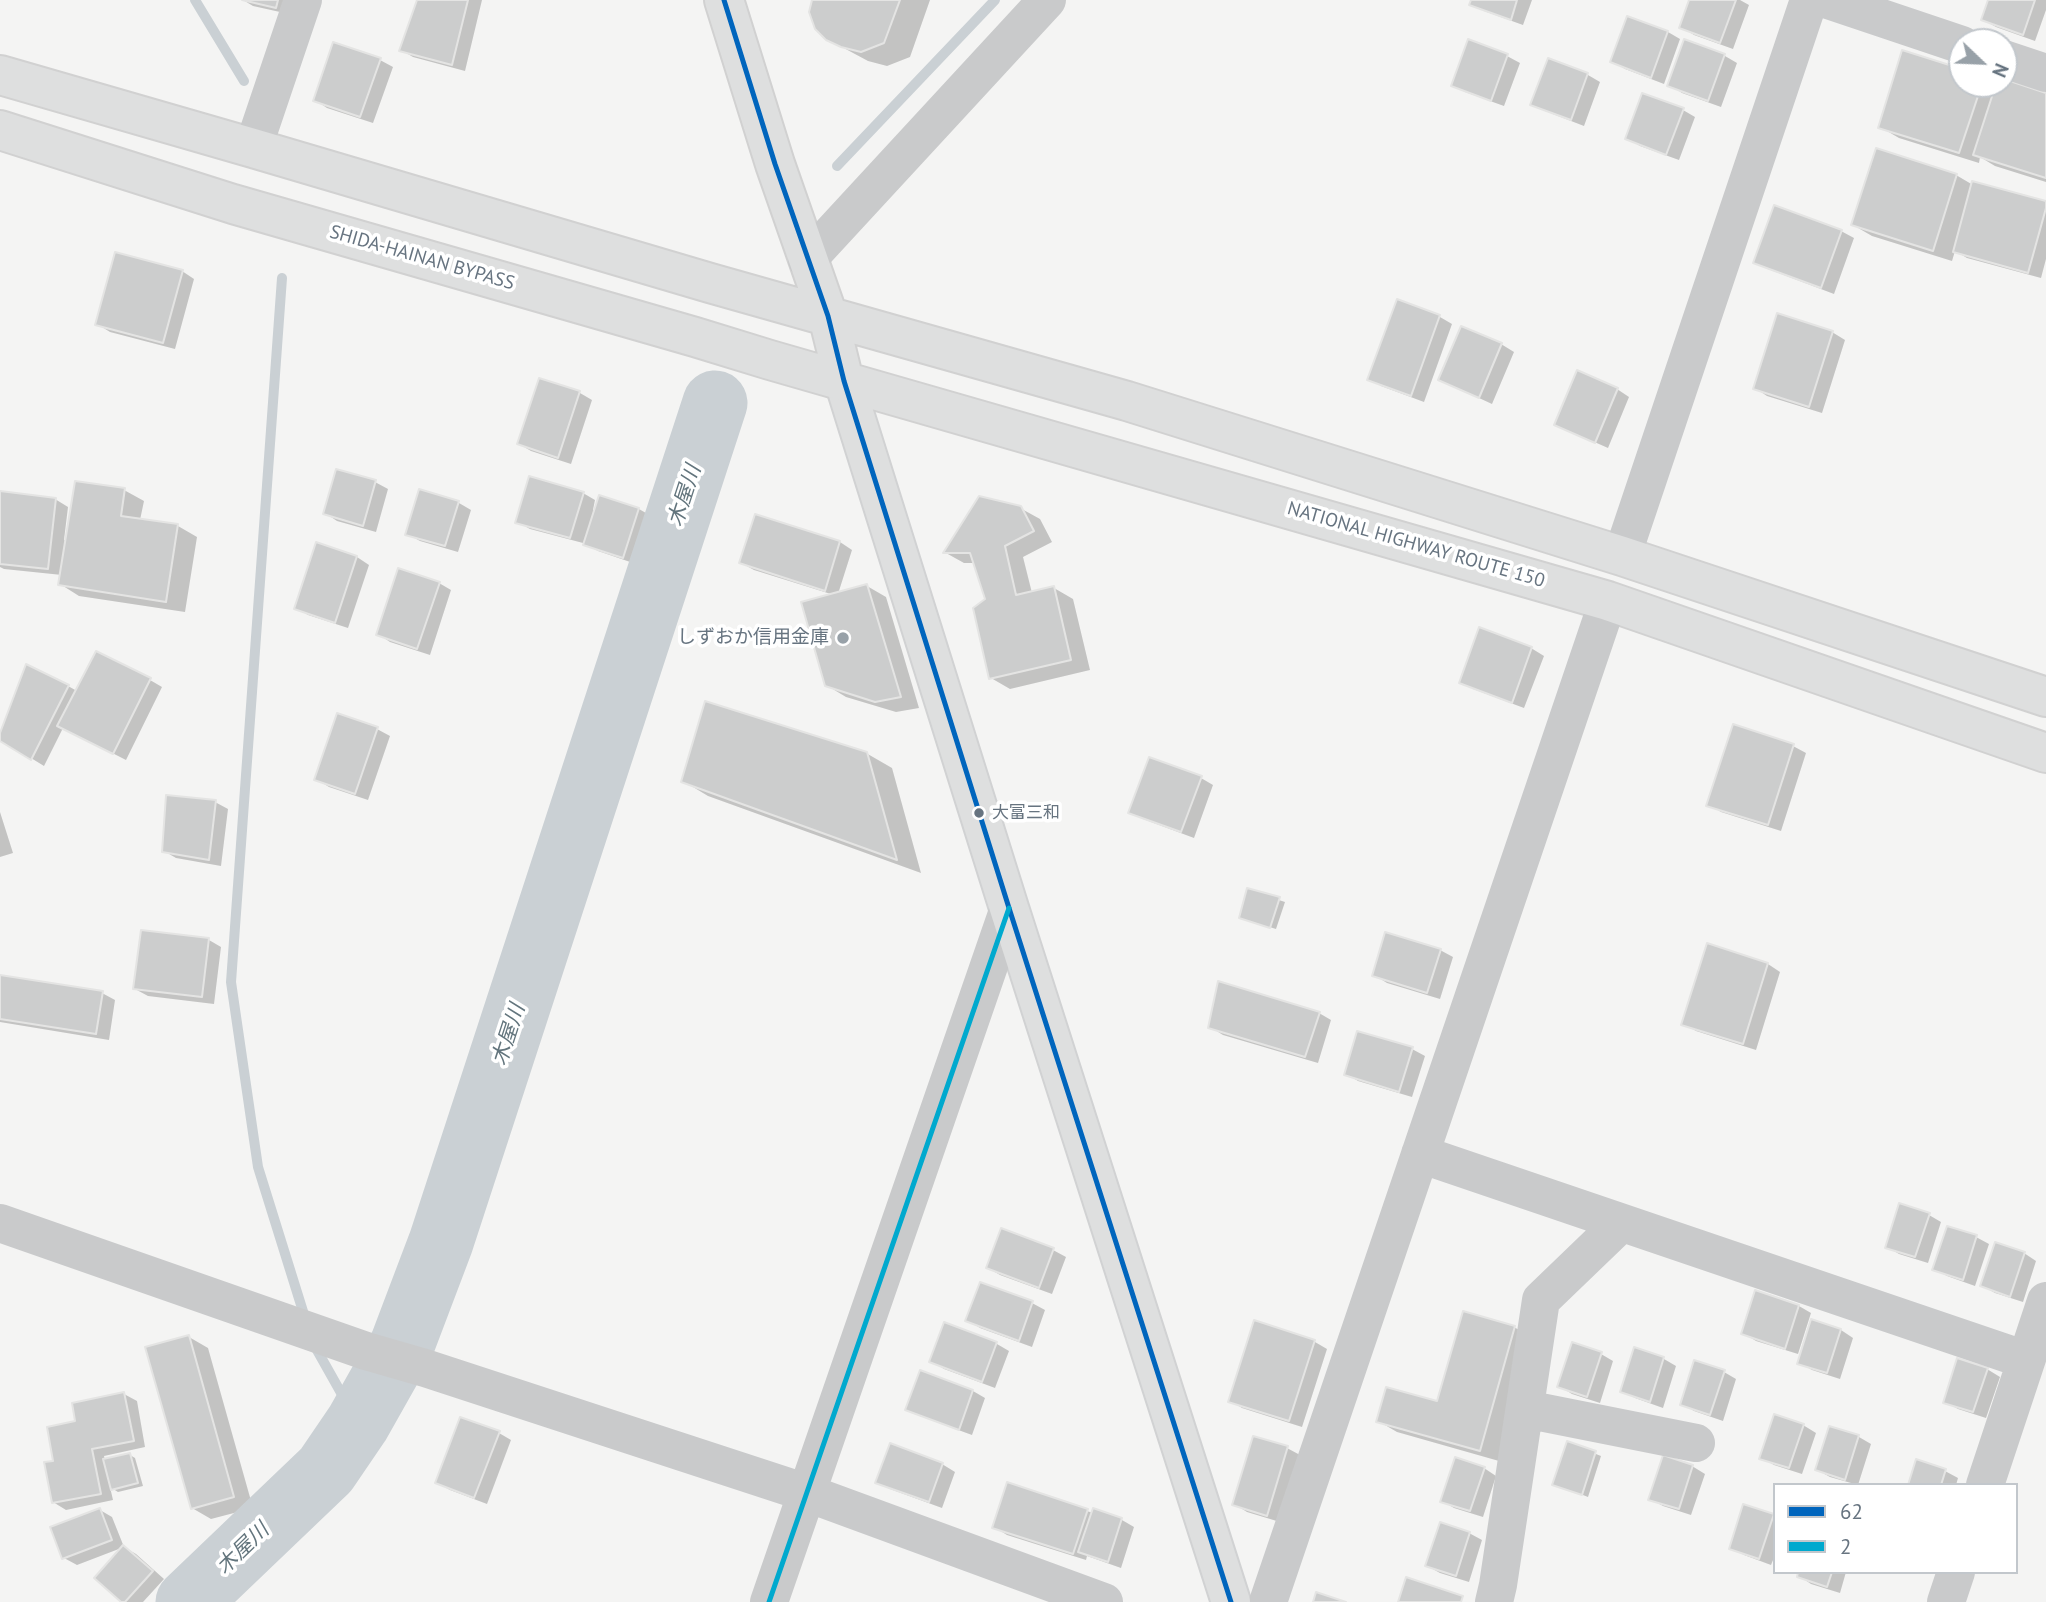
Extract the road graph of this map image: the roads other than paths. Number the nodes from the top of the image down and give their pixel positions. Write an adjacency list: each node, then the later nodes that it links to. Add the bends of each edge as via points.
1 (303, 0): 11 (street)
2 (724, 0): 12 (main road)
3 (1047, 0): 12 (street)
4 (1809, 0): 15 (street)
5 (1828, 0): 6 (street)
6 (1948, 40)
7 (2018, 64): 8 (street)
8 (2046, 73)
9 (0, 75): 11 (main road)
10 (0, 130): 14 (main road, SHIDA-HAINAN BYPASS, via 233,204)
11 (253, 148): 13 (main road)
12 (807, 260): 13 (main road)
13 (828, 316): 14 (main road); 15 (main road, via 1127,401)
14 (844, 381): 16 (main road, NATIONAL HIGHWAY ROUTE 150); 19 (main road)
15 (1622, 556): 17 (main road)
16 (1608, 601): 18 (main road, NATIONAL HIGHWAY ROUTE 150); 20 (street)
17 (2046, 697)
18 (2046, 753)
19 (1009, 908): 28 (street); 32 (main road)
20 (1420, 1154): 22 (street); 33 (street)
21 (0, 1223): 28 (street, via 366,1351)
22 (1621, 1223): 24 (street); 25 (street, via 1541,1300)
23 (2046, 1301): 24 (street)
24 (2026, 1360): 27 (street)
25 (1525, 1409): 26 (street); 34 (street)
26 (1696, 1443)
27 (1986, 1483)
28 (807, 1493): 30 (street); 31 (street)
29 (1955, 1574): 35 (street)
30 (769, 1602)
31 (1104, 1602)
32 (1231, 1602)
33 (1268, 1602)
34 (1494, 1602)
35 (1946, 1602)

